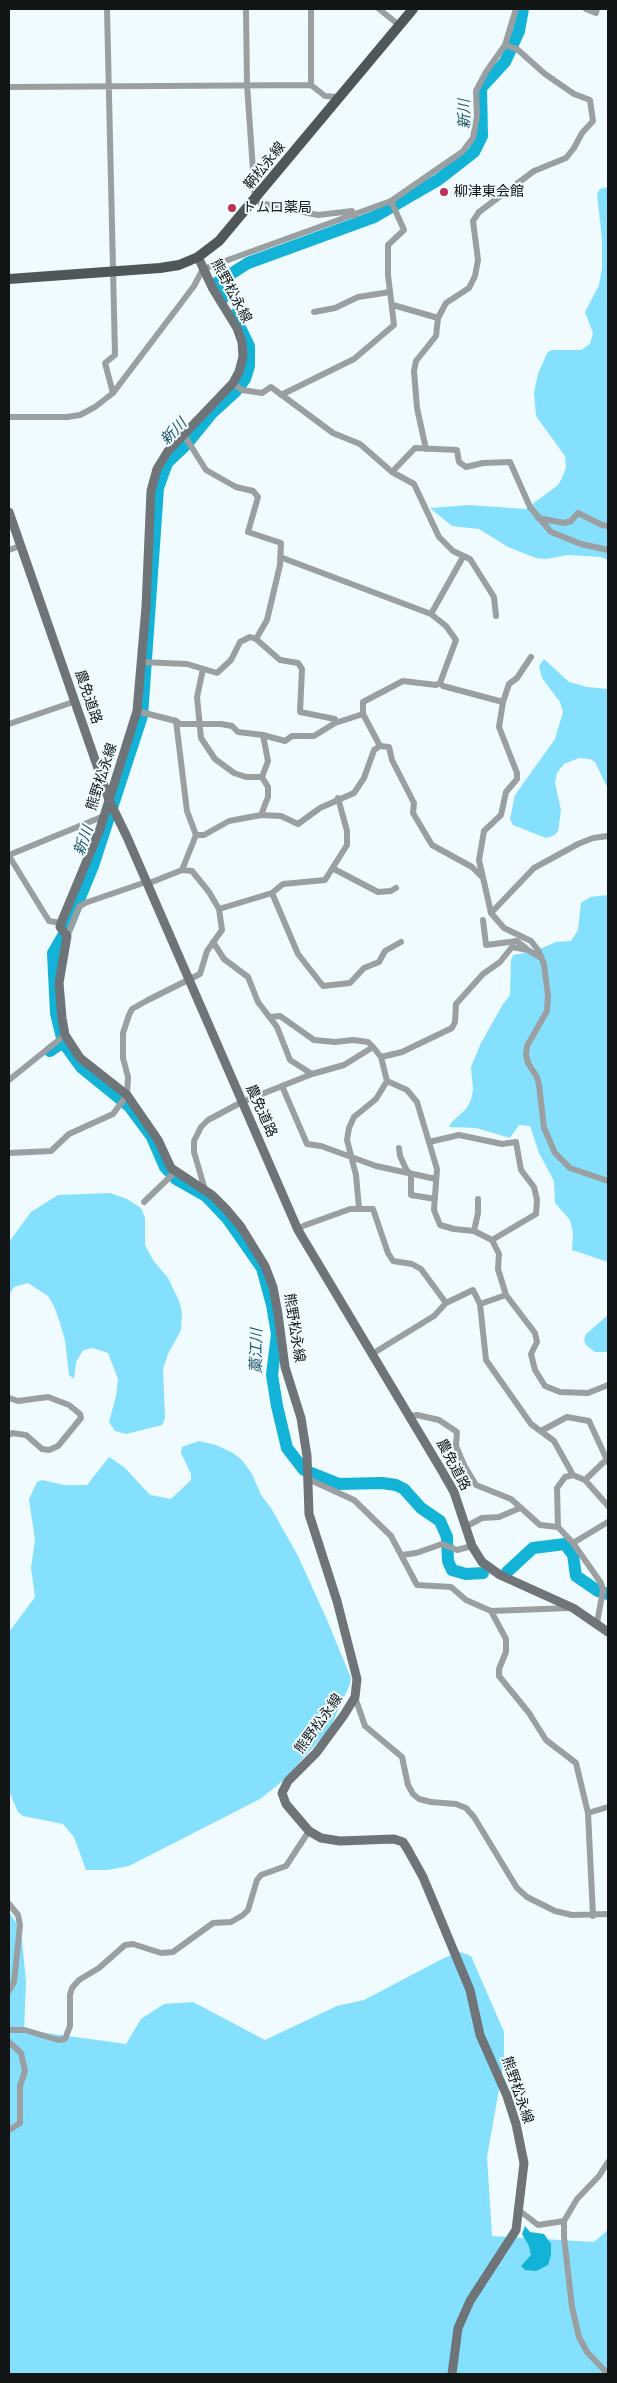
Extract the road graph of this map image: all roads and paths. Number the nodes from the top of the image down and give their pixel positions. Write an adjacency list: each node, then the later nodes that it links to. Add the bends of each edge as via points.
1 (107, 9): 13 (street)
2 (246, 9): 11 (street)
3 (311, 9): 12 (street)
4 (379, 9): 9 (street)
5 (413, 9): 9 (main road, 鞆松永線)
6 (516, 9): 10 (street)
7 (586, 9): 8 (street, via 596,13)
8 (597, 9)
9 (399, 25): 15 (main road, 鞆松永線)
10 (505, 45): 17 (street, via 476,91 477,116 473,138 462,152); 26 (street, via 517,49 574,94 590,100 592,121 566,158 534,171 479,212 473,221 478,260 475,276 469,288 446,303)
11 (247, 85): 12 (street); 13 (street); 16 (street)
12 (311, 85): 15 (street, via 325,96)
13 (108, 86): 14 (street); 21 (street)
14 (9, 87)
15 (339, 97): 16 (main road, 鞆松永線)
16 (255, 198): 18 (street, via 260,203 318,215 352,211); 19 (main road, 鞆松永線, via 219,241)
17 (391, 201): 18 (street); 23 (street, via 404,230 388,245)
18 (354, 216): 20 (street)
19 (198, 258): 20 (main road, 熊野松永線); 21 (main road, 鞆松永線, via 160,268)
20 (203, 269): 27 (main road, 熊野松永線, via 242,342 243,357); 28 (street, via 194,286)
21 (114, 272): 22 (main road, 鞆松永線); 28 (street, via 115,355 105,363)
22 (9, 280)
23 (390, 292): 24 (street); 25 (street, via 358,297 335,308)
24 (393, 305): 26 (street); 29 (street, via 394,325 367,349 354,359)
25 (314, 312)
26 (438, 318): 32 (street, via 436,336 416,361 414,371)
27 (233, 383): 29 (street, via 242,390 262,392 271,387); 31 (main road, 熊野松永線)
28 (113, 393): 30 (street, via 80,415 66,418)
29 (281, 394): 33 (street, via 333,433 360,444)
30 (9, 417)
31 (184, 435): 40 (street, via 206,470 236,487 253,491 258,497 248,532 281,543); 46 (main road, 熊野松永線, via 168,451 157,469 151,491)
32 (426, 449): 33 (street, via 415,448); 35 (street, via 457,450 459,462 466,467 510,462 530,508)
33 (392, 472): 41 (street, via 414,484 439,537)
34 (9, 512): 37 (main road, 農免道路)
35 (538, 518): 36 (street, via 564,523 578,513); 39 (street, via 551,532)
36 (608, 526)
37 (20, 546): 38 (street); 49 (main road, 農免道路)
38 (9, 550)
39 (608, 550)
40 (280, 556): 42 (street); 44 (street, via 267,620)
41 (463, 557): 42 (street); 43 (street, via 470,560 494,596)
42 (431, 614): 48 (street, via 456,640)
43 (496, 616)
44 (256, 639): 47 (street, via 250,637 240,642 230,660 217,673); 54 (street, via 280,660 298,663 302,669 300,712 335,719)
45 (531, 657): 50 (street, via 509,684)
46 (142, 662): 47 (street, via 187,664); 51 (main road, 熊野松永線)
47 (203, 669): 56 (street, via 196,697)
48 (440, 683): 50 (street); 52 (street, via 403,680 363,702)
49 (76, 702): 55 (street); 61 (main road, 農免道路)
50 (503, 702): 69 (street, via 499,727 517,779 506,792 501,814 484,830 479,860)
51 (139, 711): 53 (street); 61 (main road, 熊野松永線)
52 (363, 714): 54 (street); 58 (street)
53 (176, 721): 56 (street); 64 (street, via 186,811)
54 (335, 723): 57 (street, via 314,736 292,736 284,741)
55 (9, 724)
56 (198, 724): 57 (street, via 221,724 232,726 238,732); 59 (street, via 200,738 215,759 234,773)
57 (263, 735): 59 (street, via 268,761)
58 (380, 746): 60 (street, via 374,750 364,778 354,793); 69 (street, via 389,746 392,760 414,802 414,813 432,845 472,867)
59 (262, 777): 62 (street, via 268,787 268,798)
60 (338, 798): 62 (street, via 298,824 280,816); 67 (street, via 347,844)
61 (110, 802): 63 (main road, 熊野松永線); 70 (main road, 農免道路)
62 (261, 815): 64 (street, via 229,820)
63 (104, 816): 66 (street); 76 (main road, 熊野松永線)
64 (196, 835): 68 (street)
65 (608, 836): 74 (street, via 578,844 534,868)
66 (9, 855): 76 (street, via 50,921)
67 (334, 869): 71 (street, via 378,892); 72 (street, via 325,880 283,884)
68 (182, 870): 70 (street); 73 (street, via 192,871)
69 (482, 877): 74 (street)
70 (146, 883): 76 (street, via 85,903); 81 (main road, 農免道路)
71 (396, 888)
72 (272, 893): 73 (street); 78 (street, via 298,954 324,986 350,983 364,968 379,962 385,951)
73 (218, 909): 77 (street, via 222,930)
74 (491, 913): 80 (street, via 504,928 531,941)
75 (483, 920): 79 (street, via 486,945 517,940)
76 (64, 931): 83 (main road, 熊野松永線, via 59,983)
77 (213, 942): 81 (street, via 200,974); 82 (street, via 224,959 248,977 258,1002)
78 (400, 942)
79 (528, 950): 80 (street); 85 (street, via 512,947 500,962 483,974 456,1004 452,1028 402,1052)
80 (541, 958): 99 (street, via 548,996 547,1011 526,1055 539,1085 544,1128 556,1153 570,1168)
81 (190, 980): 90 (street, via 148,1000 129,1015 123,1032 123,1058 128,1077); 91 (main road, 農免道路)
82 (270, 1016): 84 (street, via 280,1016 314,1040 353,1040 368,1042); 86 (street, via 290,1060)
83 (65, 1035): 87 (street); 90 (main road, 熊野松永線, via 80,1058)
84 (373, 1047): 85 (street); 86 (street, via 344,1065)
85 (381, 1057): 88 (street)
86 (312, 1074): 89 (street)
87 (9, 1080)
88 (388, 1081): 92 (street, via 407,1090 417,1102); 95 (street, via 376,1099 354,1117 347,1140)
89 (282, 1086): 91 (street); 95 (street, via 307,1144)
90 (124, 1099): 94 (street, via 113,1114 69,1134 51,1151); 96 (main road, 熊野松永線, via 158,1140)
91 (242, 1102): 100 (street, via 208,1120 194,1141 194,1152); 105 (main road, 農免道路)
92 (429, 1142): 98 (street, via 437,1169); 107 (street, via 459,1135 502,1144 516,1142 521,1170 534,1188 536,1214)
93 (399, 1148): 97 (street)
94 (9, 1153)
95 (349, 1156): 97 (street); 104 (street, via 356,1175)
96 (172, 1174): 100 (main road, 熊野松永線); 103 (street)
97 (411, 1174): 98 (street); 101 (street, via 411,1195)
98 (436, 1179): 101 (street)
99 (608, 1181)
100 (206, 1192): 118 (main road, 熊野松永線, via 241,1227 265,1266 273,1287 285,1367 301,1418)
101 (435, 1199): 106 (street, via 434,1210 440,1226)
102 (478, 1199): 106 (street)
103 (144, 1202)
104 (359, 1208): 105 (street); 109 (street, via 373,1208 393,1261 421,1269)
105 (298, 1230): 111 (main road, 農免道路)
106 (474, 1231): 107 (street)
107 (492, 1240): 108 (street, via 499,1254 498,1269)
108 (506, 1295): 110 (street); 112 (street, via 535,1332 537,1342 531,1354 535,1370 545,1386 560,1392 588,1393)
109 (446, 1303): 110 (street, via 473,1290); 111 (street, via 434,1316)
110 (480, 1304): 115 (street, via 486,1360 531,1424)
111 (372, 1354): 114 (main road, 農免道路)
112 (608, 1385)
113 (9, 1398): 116 (street, via 18,1401 48,1397 69,1405 81,1418 58,1446 49,1450 42,1449 26,1435)
114 (410, 1416): 122 (street, via 440,1420 457,1432 456,1446 476,1485 511,1500); 124 (main road, 農免道路, via 454,1492)
115 (541, 1431): 117 (street, via 567,1417 589,1421); 119 (street, via 554,1441)
116 (9, 1435)
117 (608, 1460): 120 (street)
118 (308, 1474): 128 (street, via 354,1500 391,1536); 133 (main road, 熊野松永線, via 309,1514 352,1653 357,1679)
119 (573, 1475): 120 (street); 125 (street, via 565,1477 557,1488)
120 (585, 1480): 121 (street)
121 (608, 1506)
122 (520, 1508): 124 (street, via 499,1517 482,1518); 125 (street, via 540,1526)
123 (608, 1522): 126 (street)
124 (465, 1527): 127 (main road, 農免道路)
125 (558, 1527): 126 (street)
126 (573, 1543): 131 (street, via 601,1583 603,1592)
127 (472, 1546): 128 (street, via 457,1550 442,1544); 129 (main road, 農免道路, via 482,1562 500,1575)
128 (402, 1555): 130 (street, via 418,1585 451,1587 466,1600)
129 (574, 1608): 130 (street); 131 (main road, 農免道路)
130 (491, 1611): 135 (street, via 506,1639 499,1676 529,1712 546,1740 576,1763)
131 (597, 1623): 132 (main road, 農免道路)
132 (608, 1632)
133 (355, 1697): 136 (main road, 熊野松永線, via 316,1754 288,1782 282,1793 286,1804); 139 (street, via 365,1726 402,1757 408,1786 413,1794 431,1802 466,1808 517,1888 527,1896 555,1911)
134 (608, 1807): 135 (street)
135 (588, 1812): 139 (street)
136 (309, 1831): 141 (street, via 286,1866 256,1880 248,1910 243,1915 231,1922 213,1923 173,1952 161,1953 125,1945 80,1980 70,1995 70,2026 65,2039 58,2040 25,2030); 145 (main road, 熊野松永線, via 321,1838 340,1841 394,1839 403,1842 424,1877 470,1990 480,2036 507,2096 524,2163)
137 (9, 1904): 140 (street, via 18,1915 20,1925 14,1982)
138 (608, 1914): 139 (street)
139 (593, 1916)
140 (9, 1991)
141 (9, 2030)
142 (9, 2042): 143 (street, via 21,2053 25,2071 20,2086 20,2123)
143 (9, 2130)
144 (608, 2162): 146 (street, via 577,2199)
145 (520, 2210): 146 (street, via 538,2224); 147 (main road, 熊野松永線, via 516,2230 470,2301 458,2328)
146 (564, 2221): 148 (street, via 572,2306 579,2336 587,2352)
147 (452, 2374)
148 (608, 2374)

